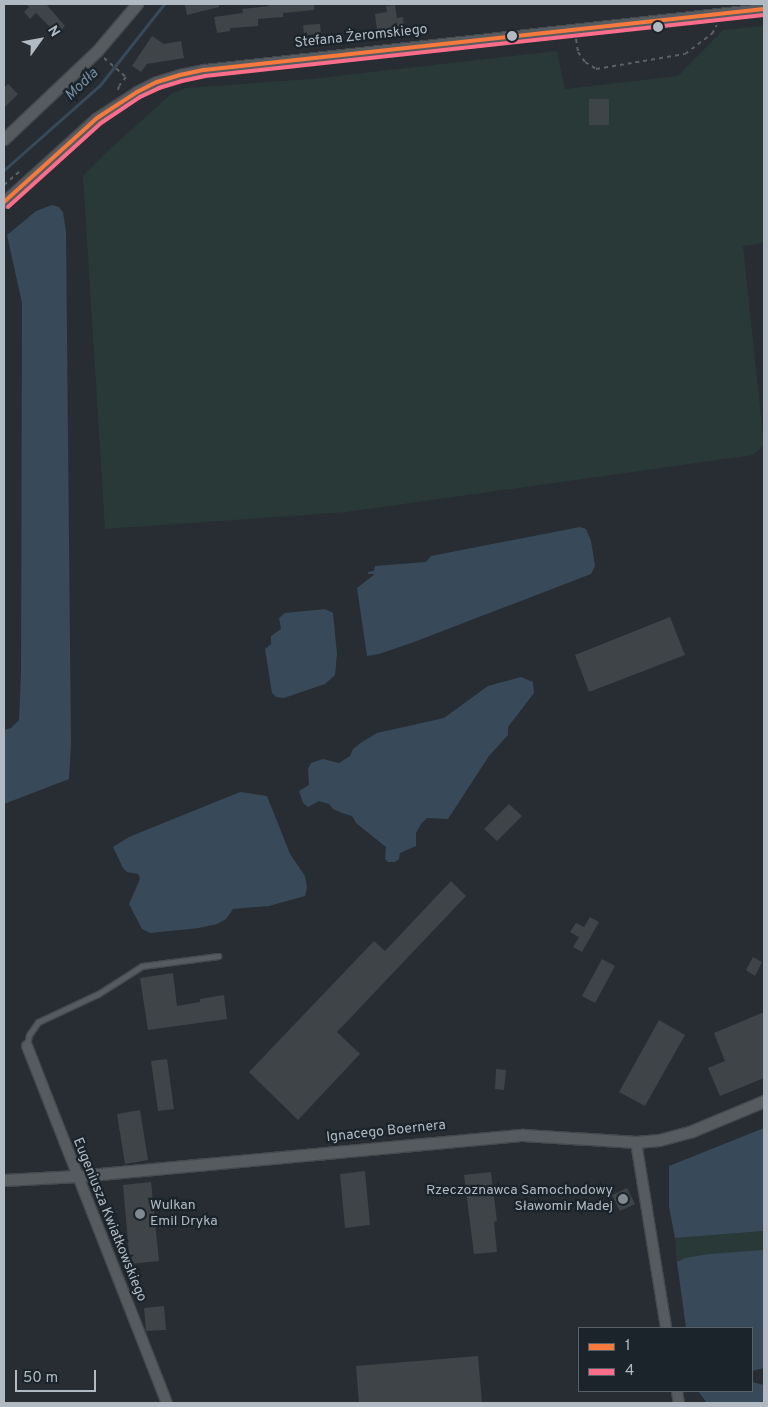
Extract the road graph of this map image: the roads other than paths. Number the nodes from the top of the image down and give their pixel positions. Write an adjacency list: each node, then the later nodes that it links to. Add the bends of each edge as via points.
1 (138, 4): 3 (street, via 97,51)
2 (764, 9): 4 (street, Stefana Żeromskiego, via 180,75 137,92 97,118)
3 (4, 139)
4 (4, 202)
5 (218, 956): 6 (lane, via 142,966 98,994 38,1022 29,1035)
6 (27, 1046): 9 (street, Eugeniusza Kwiatkowskiego)
7 (764, 1101): 8 (street, Ignacego Boernera, via 692,1131)
8 (636, 1142): 9 (street, Ignacego Boernera, via 523,1135); 11 (street)
9 (78, 1176): 10 (street, Ignacego Boernera); 12 (street, Eugeniusza Kwiatkowskiego)
10 (4, 1180)
11 (666, 1327)
12 (167, 1403)

